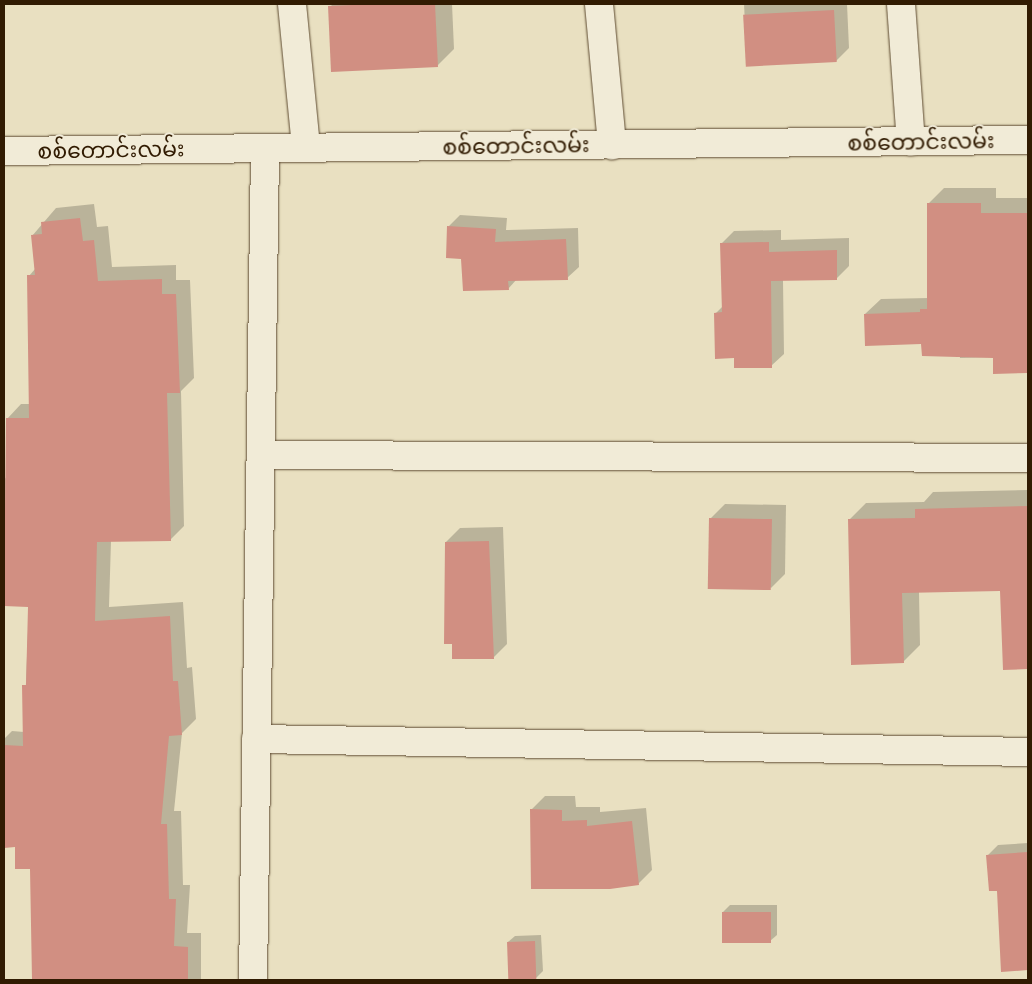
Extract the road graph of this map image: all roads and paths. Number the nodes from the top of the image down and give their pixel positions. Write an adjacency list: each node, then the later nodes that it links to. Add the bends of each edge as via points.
1 (292, 4): 8 (street)
2 (599, 4): 6 (street)
3 (901, 4): 5 (street)
4 (1028, 140): 5 (street, စစ်တောင်းလမ်း)
5 (911, 142): 6 (street, စစ်တောင်းလမ်း)
6 (612, 145): 8 (street, စစ်တောင်းလမ်း)
7 (265, 148): 8 (street, စစ်တောင်းလမ်း); 9 (street, စစ်တောင်းလမ်း); 10 (street)
8 (306, 148)
9 (4, 151)
10 (261, 454): 11 (street); 12 (street)
11 (1028, 458)
12 (256, 739): 13 (street); 14 (street)
13 (1028, 752)
14 (253, 980)

